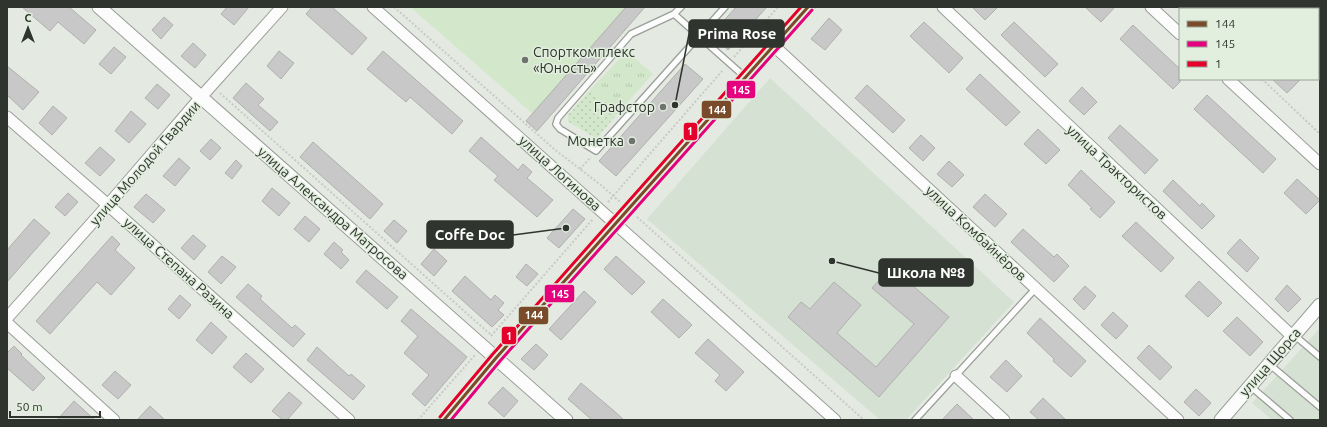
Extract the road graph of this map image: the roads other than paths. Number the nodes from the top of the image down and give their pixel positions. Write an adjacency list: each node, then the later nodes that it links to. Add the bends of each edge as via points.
1 (99, 7): 15 (street, улица Александра Матросова)
2 (282, 7): 15 (street, улица Молодой Гвардии)
3 (373, 7): 19 (street, улица Логинова)
4 (681, 7): 9 (lane)
5 (724, 7): 11 (lane)
6 (808, 7): 12 (street)
7 (942, 7): 24 (street, улица Трактористов)
8 (1151, 7): 10 (street)
9 (674, 14): 11 (lane); 11 (lane, via 631,34 558,118 556,124 560,129 596,151)
10 (1179, 33)
11 (699, 36): 13 (lane)
12 (774, 46): 13 (street); 20 (street, улица Комбайнёров)
13 (745, 78): 19 (street)
14 (1229, 80): 17 (street)
15 (201, 97): 18 (street, улица Молодой Гвардии); 26 (street, улица Александра Матросова)
16 (7, 117): 18 (street, улица Степана Разина)
17 (1320, 164)
18 (108, 205): 22 (street, улица Молодой Гвардии); 33 (street, улица Степана Разина)
19 (616, 223): 26 (street); 31 (street, улица Логинова)
20 (1036, 288): 28 (lane); 38 (street, улица Комбайнёров)
21 (1320, 305): 24 (street, улица Щорса)
22 (7, 318)
23 (7, 323): 32 (street)
24 (1293, 335): 25 (lane); 27 (street, улица Щорса)
25 (1320, 357)
26 (496, 358): 34 (street); 35 (street, улица Александра Матросова)
27 (1268, 364): 29 (street, улица Щорса); 30 (lane)
28 (956, 376): 36 (lane); 37 (street)
29 (1250, 386): 39 (street, улица Щорса); 40 (lane)
30 (1320, 407)
31 (833, 419)
32 (114, 420)
33 (350, 420)
34 (444, 420)
35 (566, 420)
36 (915, 420)
37 (1004, 420)
38 (1178, 420)
39 (1221, 420)
40 (1290, 420)

